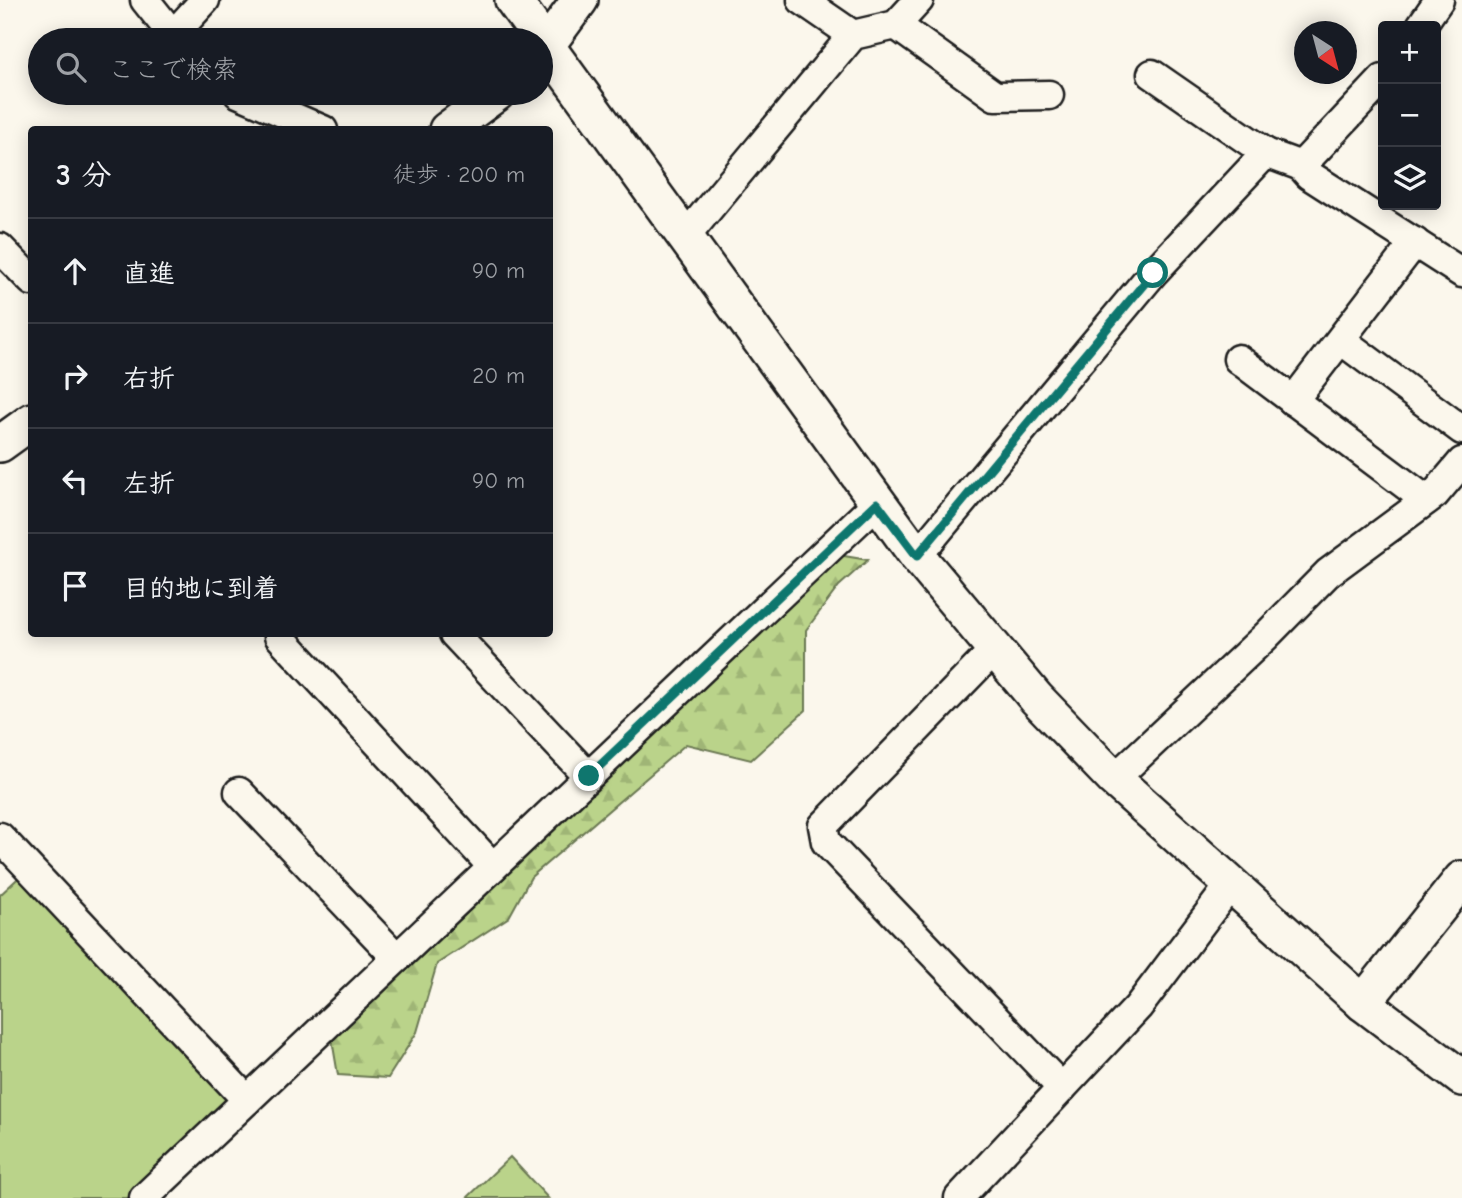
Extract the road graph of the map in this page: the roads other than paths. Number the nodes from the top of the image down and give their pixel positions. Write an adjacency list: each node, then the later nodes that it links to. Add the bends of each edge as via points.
1 (145, 0): 10 (street)
2 (205, 0): 11 (street)
3 (513, 0): 12 (street)
4 (580, 0): 14 (street)
5 (802, 0): 13 (street)
6 (919, 0): 9 (street)
7 (1439, 0): 8 (street)
8 (1424, 21)
9 (896, 25): 13 (street); 18 (street, via 995,96)
10 (168, 28)
11 (182, 28)
12 (530, 28)
13 (853, 35): 25 (street)
14 (553, 38)
15 (553, 62): 25 (street)
16 (1152, 74): 23 (street)
17 (1378, 84): 24 (street)
18 (1049, 95)
19 (265, 105): 21 (street)
20 (481, 105): 22 (street)
21 (314, 126)
22 (453, 126)
23 (1266, 153): 24 (street); 39 (street, via 1153,273)
24 (1301, 166): 26 (street)
25 (686, 236): 38 (street)
26 (1415, 242): 28 (street); 30 (street)
27 (0, 248): 29 (street)
28 (1462, 273)
29 (28, 277)
30 (1341, 340): 32 (street); 34 (street)
31 (1238, 359): 32 (street)
32 (1293, 401): 37 (street)
33 (28, 424): 35 (street)
34 (1462, 430)
35 (0, 444)
36 (1462, 462): 37 (street)
37 (1426, 500): 44 (street, via 1328,573)
38 (877, 503): 39 (street); 43 (street)
39 (917, 556): 42 (street)
40 (280, 637): 47 (street)
41 (457, 637): 43 (street)
42 (995, 649): 44 (street); 53 (street, via 823,826 826,842)
43 (589, 776): 47 (street)
44 (1114, 779): 49 (street)
45 (239, 792): 50 (street)
46 (0, 836): 54 (street)
47 (493, 867): 50 (street)
48 (1462, 879): 51 (street)
49 (1231, 884): 51 (street); 53 (street, via 1138,1007)
50 (397, 958): 54 (street)
51 (1363, 1003): 52 (street)
52 (1462, 1078)
53 (1062, 1088): 56 (street)
54 (247, 1100): 55 (street)
55 (144, 1198)
56 (959, 1198)

